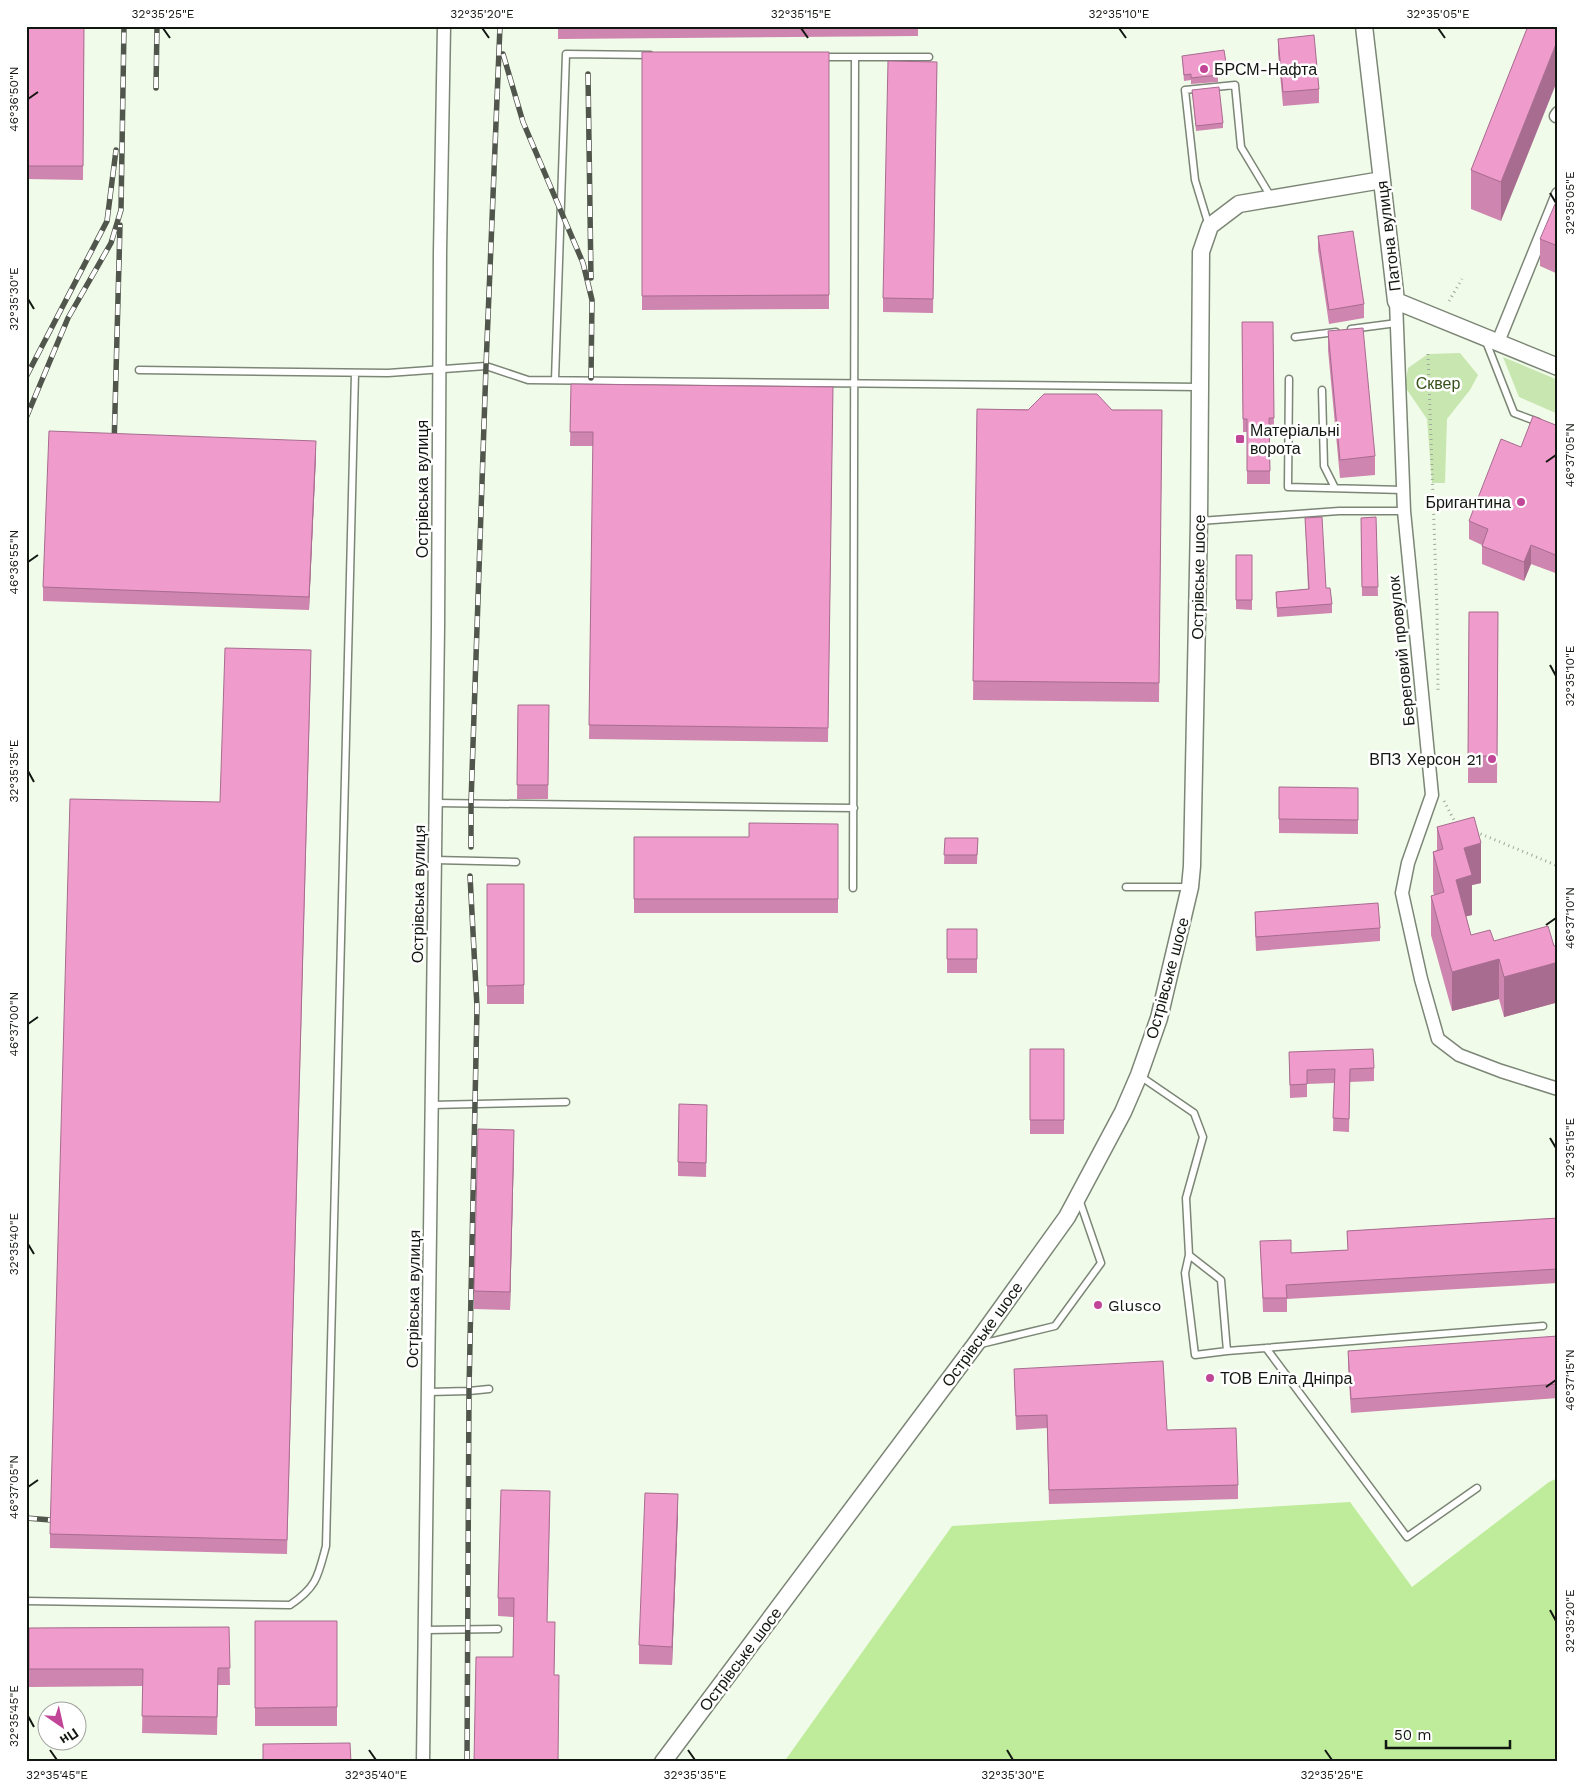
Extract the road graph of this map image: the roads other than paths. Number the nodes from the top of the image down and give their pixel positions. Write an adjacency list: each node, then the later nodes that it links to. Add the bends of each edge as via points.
1 (444, 26): 18 (street, Острівська вулиця)
2 (1364, 26): 7 (street, Патона вулиця)
3 (655, 55): 21 (lane, via 566,54)
4 (815, 57): 5 (lane)
5 (855, 57): 6 (lane); 22 (lane)
6 (929, 57)
7 (1382, 180): 9 (street); 12 (street, Патона вулиця)
8 (1558, 194): 10 (street)
9 (1272, 198): 11 (street, via 1239,204); 11 (lane, via 1241,146 1235,85 1185,90 1195,180)
10 (1555, 210): 15 (street)
11 (1210, 226): 23 (street, Острівське шосе, via 1201,252)
12 (1396, 301): 13 (street, Береговий провулок); 15 (street, Патона вулиця)
13 (1397, 323): 14 (lane); 27 (street, Береговий провулок)
14 (1295, 337)
15 (1491, 339): 16 (street, Патона вулиця); 25 (lane, via 1514,413)
16 (1558, 367)
17 (139, 370): 19 (lane)
18 (440, 371): 19 (lane); 21 (lane, via 486,366 528,380); 30 (street, Острівська вулиця)
19 (355, 373): 50 (lane, via 326,1546 319,1575 306,1594 290,1605)
20 (1289, 379): 26 (lane, via 1288,487)
21 (555, 380): 22 (lane)
22 (854, 383): 23 (lane); 31 (lane)
23 (1200, 387): 29 (street, Острівське шосе)
24 (1322, 390): 26 (lane, via 1324,466)
25 (1549, 427)
26 (1335, 488): 27 (lane)
27 (1403, 490): 28 (street, Береговий провулок)
28 (1404, 511): 29 (lane, via 1339,510); 38 (street, Береговий провулок, via 1432,795 1408,863 1402,892 1424,987 1438,1039 1459,1055)
29 (1199, 521): 35 (street, Острівське шосе)
30 (436, 803): 31 (lane); 32 (street, Острівська вулиця)
31 (854, 808): 36 (lane)
32 (435, 860): 33 (lane); 40 (street, Острівська вулиця)
33 (516, 862)
34 (1126, 887): 35 (lane)
35 (1190, 887): 37 (street, Острівське шосе, via 1158,1018)
36 (853, 888)
37 (1139, 1075): 41 (street, Острівське шосе); 42 (lane, via 1194,1113 1203,1137 1186,1198)
38 (1558, 1089)
39 (566, 1102): 40 (lane)
40 (431, 1105): 48 (street, Острівська вулиця)
41 (1078, 1197): 44 (street, Острівське шосе); 44 (lane, via 1101,1263 1055,1326)
42 (1189, 1255): 46 (lane, via 1221,1280); 46 (lane, via 1185,1273 1195,1355)
43 (1543, 1326): 45 (lane)
44 (974, 1345): 54 (street, Острівське шосе)
45 (1266, 1348): 46 (lane); 49 (lane, via 1407,1536)
46 (1227, 1351)
47 (489, 1389): 48 (lane)
48 (428, 1392): 52 (street, Острівська вулиця)
49 (1477, 1488)
50 (26, 1601)
51 (498, 1629): 52 (lane)
52 (425, 1630): 53 (street, Острівська вулиця)
53 (423, 1762)
54 (663, 1762)

